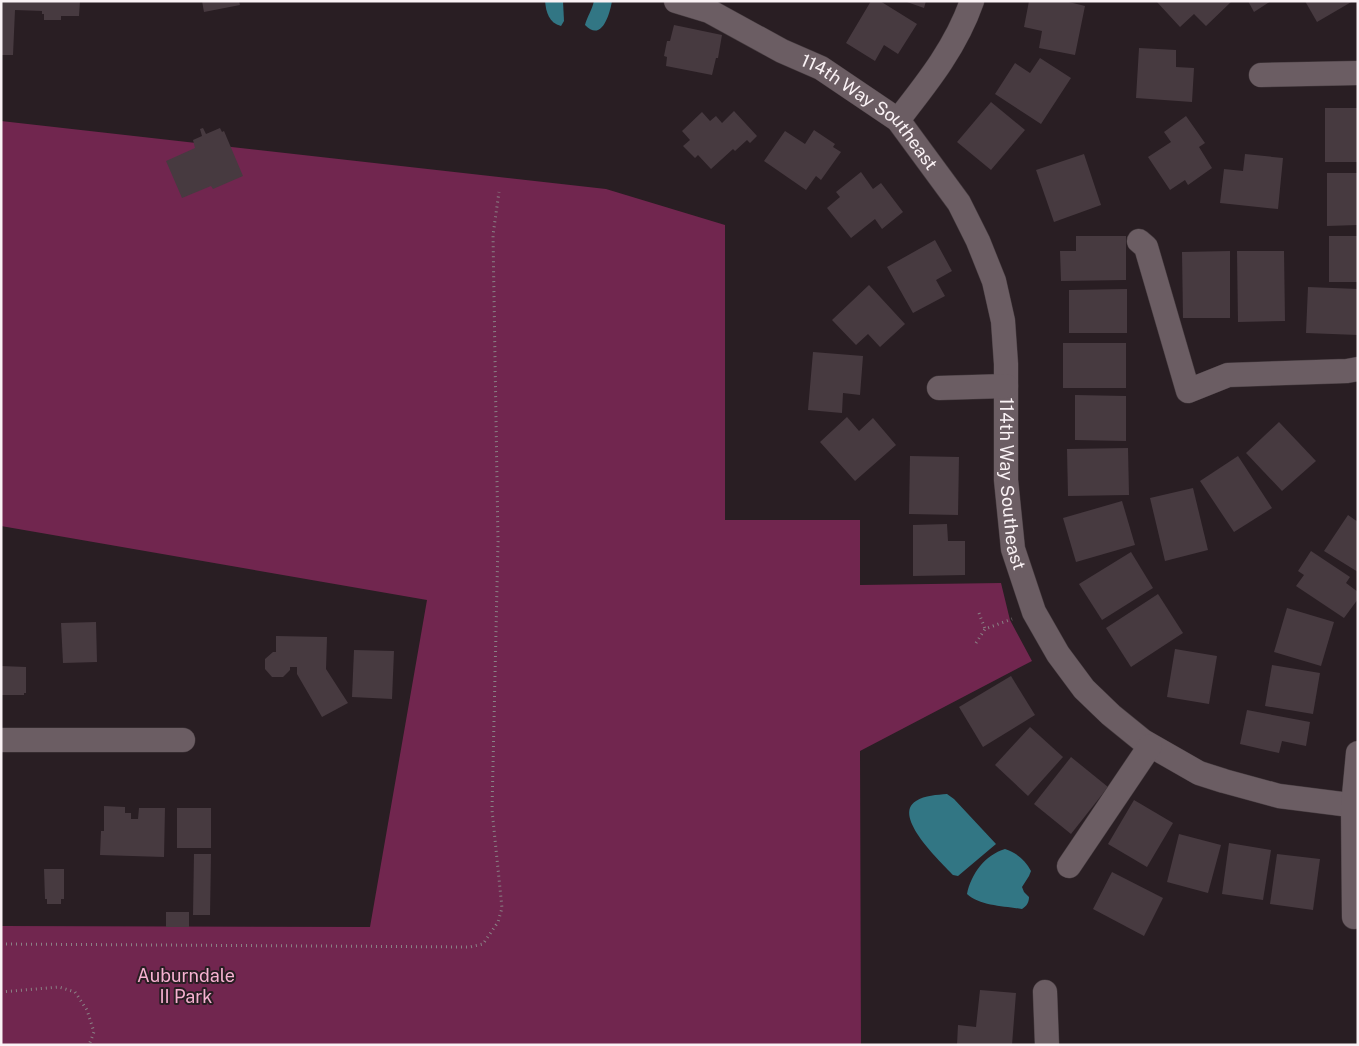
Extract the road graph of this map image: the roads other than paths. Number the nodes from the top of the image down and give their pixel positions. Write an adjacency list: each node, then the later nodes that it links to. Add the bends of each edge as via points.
1 (676, 1): 5 (street, 114th Way Southeast, via 709,11 782,51 821,68)
2 (972, 1): 5 (street, via 950,50)
3 (1358, 73): 4 (street)
4 (1261, 75)
5 (898, 120): 8 (street, 114th Way Southeast, via 959,203 991,273 1003,321)
6 (1139, 241): 7 (street, via 1146,247 1188,391 1228,375)
7 (1358, 370)
8 (1006, 386): 9 (street); 12 (street, 114th Way Southeast, via 1006,480 1013,549 1034,612 1058,654 1084,689)
9 (939, 388)
10 (1, 740): 11 (street)
11 (183, 740)
12 (1150, 746): 14 (street, 114th Way Southeast, via 1200,773 1224,781 1279,796); 15 (street)
13 (1358, 753): 14 (street)
14 (1355, 806): 16 (street)
15 (1069, 866)
16 (1354, 916)
17 (1045, 992): 18 (street)
18 (1047, 1045)

